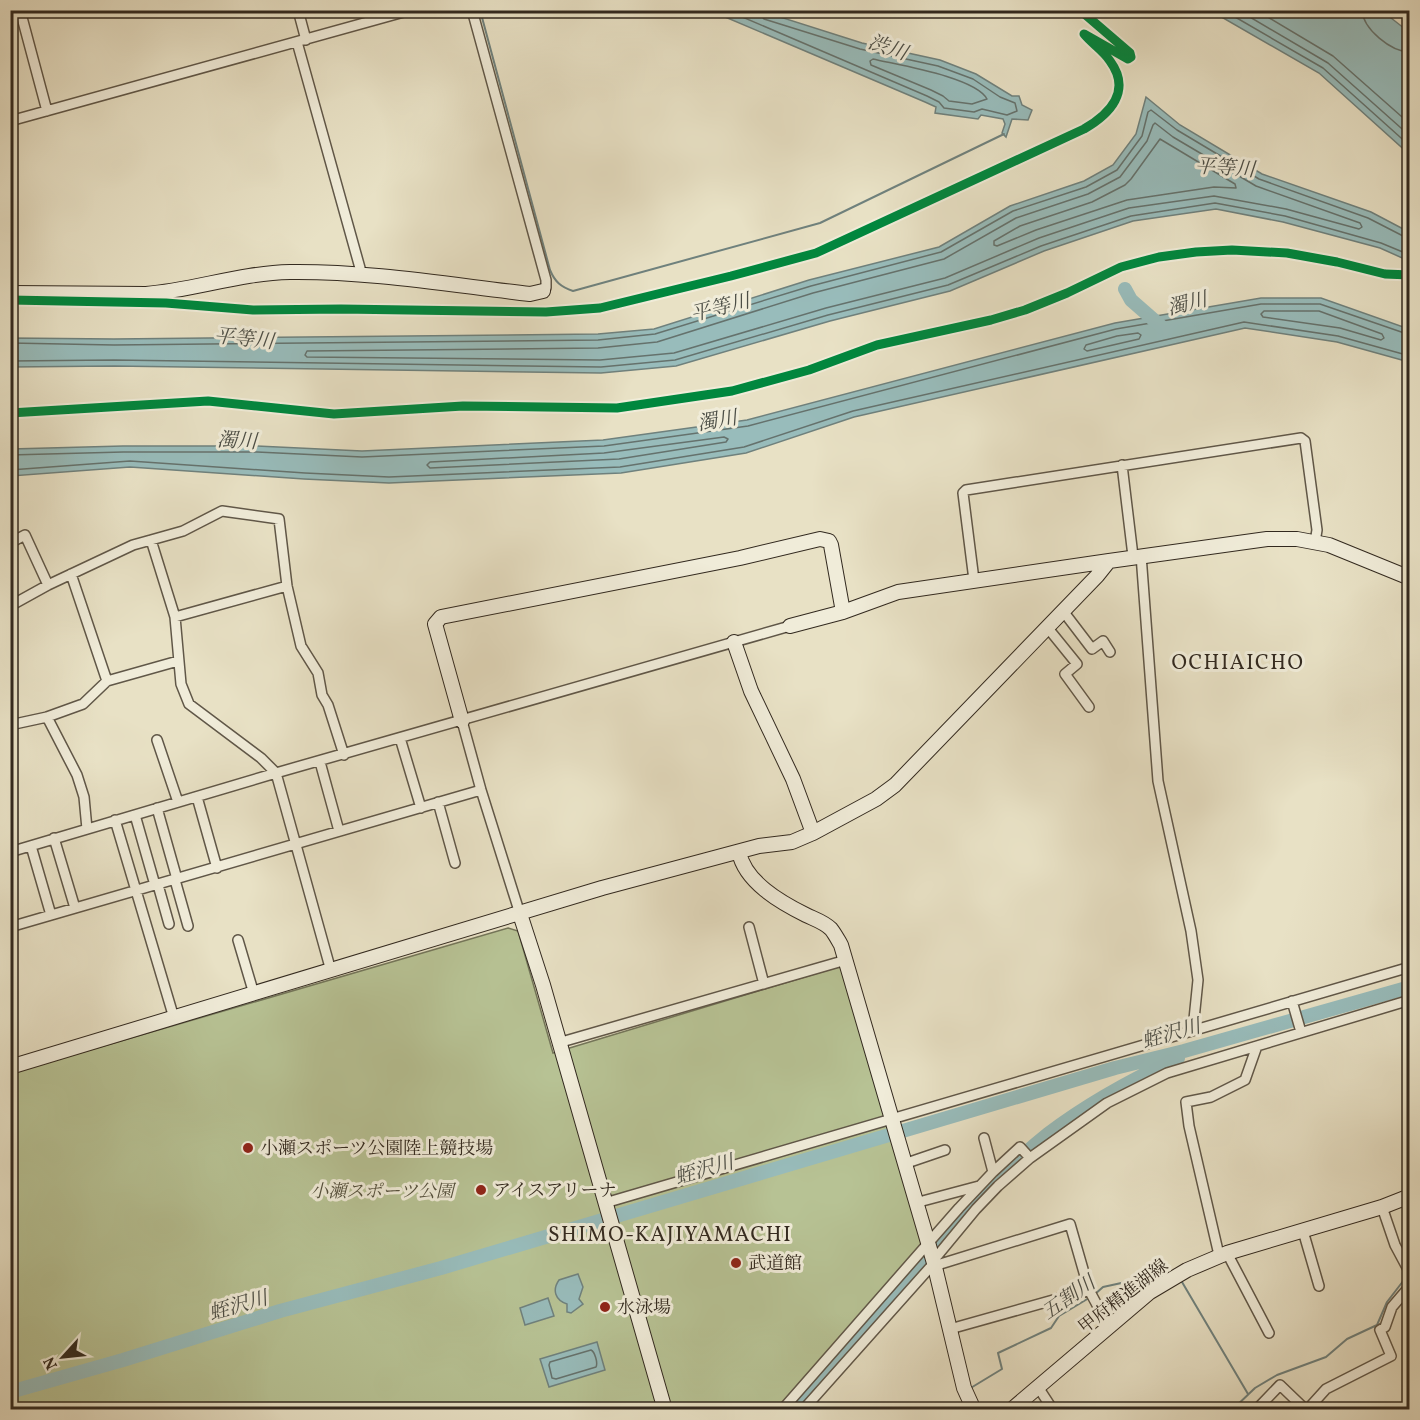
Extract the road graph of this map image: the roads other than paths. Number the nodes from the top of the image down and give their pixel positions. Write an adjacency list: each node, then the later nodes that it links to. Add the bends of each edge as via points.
1 (20, 10): 6 (street)
2 (298, 10): 5 (street)
3 (411, 10): 5 (street)
4 (472, 10): 9 (street, via 546,280)
5 (301, 41): 6 (street); 8 (street)
6 (47, 111): 7 (street)
7 (10, 121)
8 (360, 274): 9 (street, via 530,294); 10 (street, via 249,275 146,294)
9 (543, 291)
10 (10, 293)
11 (1122, 465): 13 (street, via 1301,438 1305,441 1317,530); 15 (street); 19 (street, via 966,490 963,493)
12 (151, 540): 17 (street); 21 (street, via 183,531 222,511 279,519); 25 (street)
13 (1315, 542): 15 (street, via 1267,539); 18 (street)
14 (10, 543): 20 (street, via 25,535)
15 (1137, 556): 16 (street); 78 (street, via 1158,781 1198,980)
16 (1109, 561): 19 (street); 23 (street)
17 (71, 574): 20 (street); 31 (street)
18 (1410, 578)
19 (974, 580): 24 (street, via 898,592)
20 (48, 585): 22 (street)
21 (287, 585): 25 (street); 38 (street, via 301,646 318,674)
22 (10, 606)
23 (1063, 611): 27 (street); 29 (street, via 1092,649 1103,641)
24 (843, 612): 26 (street); 34 (street, via 831,545 820,539 441,617 435,624)
25 (175, 617): 30 (street)
26 (790, 626): 28 (street)
27 (1047, 627): 32 (street, via 1077,664 1065,674); 51 (street, via 896,785)
28 (734, 642): 34 (street); 51 (street, via 751,691 793,779)
29 (1110, 652)
30 (178, 661): 31 (street); 40 (street, via 180,684 189,704)
31 (107, 681): 33 (street, via 83,704)
32 (1089, 707)
33 (47, 717): 35 (street); 49 (street, via 77,775)
34 (462, 721): 36 (street); 41 (street)
35 (10, 725)
36 (400, 738): 38 (street); 46 (street)
37 (157, 740): 43 (street)
38 (344, 755): 39 (street)
39 (320, 762): 40 (street); 50 (street)
40 (276, 773): 42 (street); 53 (street)
41 (481, 790): 44 (street); 63 (street)
42 (197, 797): 43 (street); 58 (street)
43 (178, 802): 45 (street)
44 (438, 802): 46 (street); 57 (street)
45 (157, 808): 47 (street); 59 (street)
46 (420, 808): 50 (street)
47 (135, 815): 48 (street); 60 (street)
48 (116, 820): 49 (street); 61 (street)
49 (87, 829): 52 (street)
50 (339, 831): 53 (street)
51 (813, 833): 56 (street, via 792,842)
52 (54, 838): 54 (street); 62 (street)
53 (297, 843): 58 (street); 72 (street)
54 (31, 846): 55 (street); 64 (street)
55 (10, 852)
56 (739, 852): 63 (street); 70 (street, via 742,864 760,886 831,929)
57 (455, 863)
58 (217, 868): 59 (street)
59 (176, 879): 60 (street); 66 (street)
60 (156, 885): 61 (street); 65 (street)
61 (136, 891): 62 (street); 77 (street)
62 (75, 908): 64 (street)
63 (520, 914): 72 (street); 80 (street)
64 (51, 915): 67 (street)
65 (169, 924)
66 (188, 926)
67 (10, 927)
68 (749, 927): 73 (street)
69 (238, 940): 74 (street)
70 (846, 960): 73 (street); 83 (street)
71 (1410, 967): 76 (street)
72 (331, 971): 74 (street)
73 (764, 984): 80 (street)
74 (254, 994): 77 (street)
75 (1410, 1000): 79 (street)
76 (1293, 1004): 78 (street); 79 (street)
77 (174, 1018): 82 (street)
78 (1193, 1029): 83 (street)
79 (1301, 1030): 81 (street)
80 (558, 1043): 92 (street)
81 (1257, 1046): 86 (street, via 1146,1082 1107,1103); 96 (street, via 1245,1080 1211,1097 1186,1102)
82 (10, 1067)
83 (892, 1123): 87 (street); 92 (street)
84 (984, 1138): 88 (street)
85 (945, 1150): 87 (street)
86 (1029, 1157): 88 (street, via 1020,1147); 97 (street, via 976,1209)
87 (904, 1164): 91 (street)
88 (993, 1172): 89 (street)
89 (979, 1186): 91 (street); 95 (street)
90 (1410, 1196): 93 (street, 甲府精進湖線)
91 (915, 1203): 95 (street)
92 (606, 1206): 109 (street)
93 (1382, 1207): 94 (street, 甲府精進湖線); 98 (street)
94 (1303, 1231): 96 (street, 甲府精進湖線); 99 (street)
95 (928, 1246): 97 (street); 105 (street)
96 (1223, 1254): 102 (street, 甲府精進湖線, via 1170,1279); 104 (street)
97 (933, 1262): 101 (street, via 1070,1224); 103 (street); 106 (street)
98 (1410, 1274)
99 (1319, 1286)
100 (1410, 1286): 115 (street, via 1392,1307 1380,1330 1391,1356 1326,1389)
101 (1089, 1290): 102 (street); 103 (street)
102 (1109, 1327): 107 (street, 甲府精進湖線)
103 (950, 1329): 108 (street)
104 (1269, 1333)
105 (809, 1377): 106 (street); 110 (street)
106 (822, 1387): 111 (street)
107 (1038, 1387): 112 (street, 甲府精進湖線); 113 (street)
108 (968, 1398)
109 (665, 1410)
110 (782, 1410)
111 (803, 1410)
112 (1011, 1410)
113 (1053, 1410)
114 (1256, 1410): 115 (street, via 1280,1385)
115 (1306, 1410)

